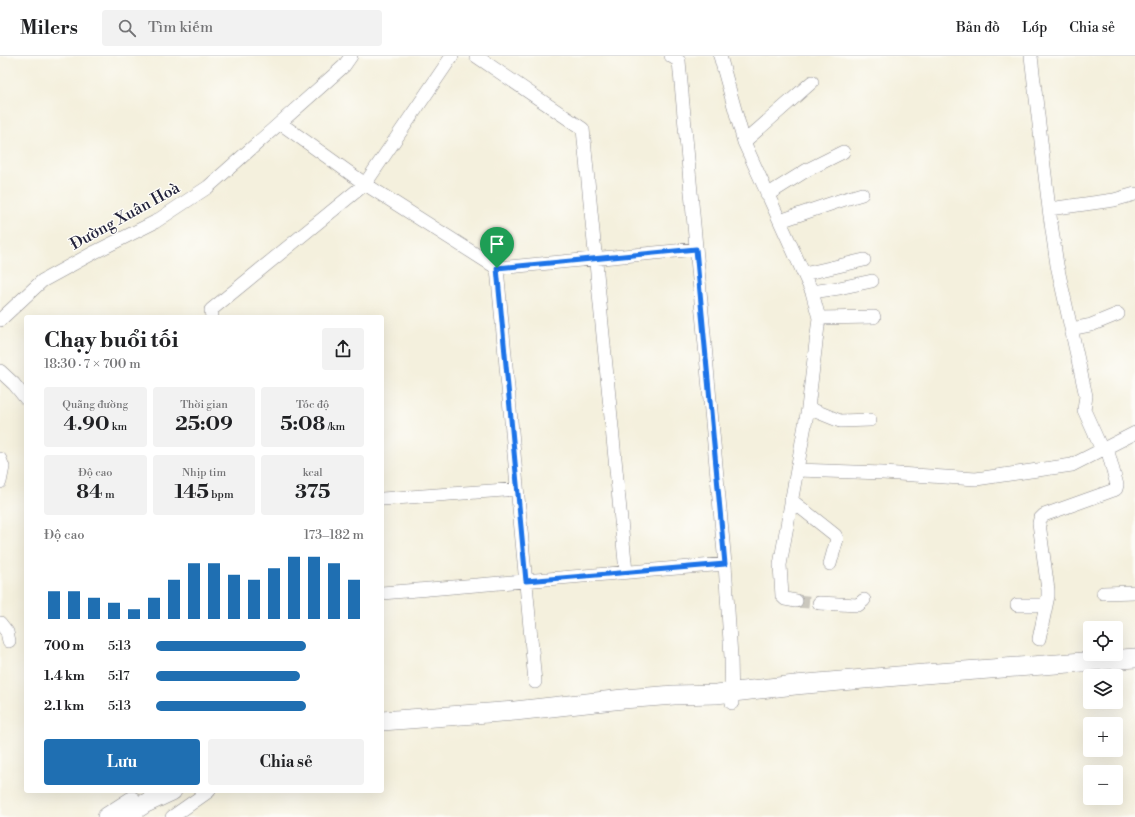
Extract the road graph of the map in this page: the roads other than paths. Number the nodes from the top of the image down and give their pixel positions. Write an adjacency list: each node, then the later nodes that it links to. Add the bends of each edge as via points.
1 (352, 56): 8 (street, Đường Xuân Hoà)
2 (452, 56): 11 (street)
3 (476, 56): 18 (street, via 583,128)
4 (671, 56): 17 (street, via 679,61)
5 (720, 56): 9 (street)
6 (1031, 56): 15 (street)
7 (812, 82): 9 (street)
8 (280, 123): 11 (street); 28 (street, Đường Xuân Hoà, via 208,187 155,222 42,281)
9 (744, 142): 14 (street)
10 (843, 152): 14 (street, via 807,170)
11 (365, 184): 20 (street); 25 (street, via 211,310)
12 (862, 194): 16 (street)
13 (1135, 194): 15 (street, via 1114,200)
14 (767, 195): 16 (street)
15 (1049, 208): 29 (street, via 1057,265)
16 (780, 221): 21 (street)
17 (696, 249): 18 (street); 42 (street)
18 (596, 258): 20 (street); 44 (street)
19 (864, 260): 21 (street)
20 (497, 268): 39 (street)
21 (804, 274): 23 (street)
22 (872, 281): 23 (street)
23 (812, 292): 27 (street)
24 (1118, 314): 29 (street, via 1091,325)
25 (212, 315)
26 (874, 317): 27 (street)
27 (819, 318): 32 (street)
28 (0, 320)
29 (1071, 329): 35 (street, via 1086,396 1084,410)
30 (0, 371): 31 (street)
31 (24, 396)
32 (808, 408): 33 (street, via 844,422); 37 (street)
33 (870, 420)
34 (1135, 433): 35 (street)
35 (1105, 449): 37 (street, via 1072,465 976,479); 53 (street, via 1116,488 1044,515 1040,519 1048,590)
36 (0, 459): 38 (street, via 3,467)
37 (797, 470): 41 (street)
38 (0, 482)
39 (517, 490): 40 (street); 45 (street)
40 (384, 499)
41 (791, 500): 43 (street, via 835,535 837,539); 50 (street, via 780,570 782,596)
42 (725, 564): 44 (street); 60 (street)
43 (830, 564)
44 (626, 572): 45 (street)
45 (526, 581): 47 (street); 59 (street)
46 (1135, 592): 48 (street)
47 (384, 593)
48 (1103, 593)
49 (864, 600): 51 (street, via 858,605)
50 (796, 601)
51 (819, 603)
52 (1017, 605): 53 (street)
53 (1046, 605): 55 (street)
54 (0, 623): 56 (street)
55 (1040, 639)
56 (10, 641)
57 (1135, 658): 60 (highway, via 795,685)
58 (1135, 668): 60 (highway)
59 (535, 682)
60 (731, 698): 61 (highway, via 630,698 515,711); 62 (highway, via 516,722)
61 (384, 721)
62 (384, 730)
63 (146, 793): 66 (highway)
64 (168, 793): 67 (highway)
65 (206, 793): 68 (street)
66 (107, 817)
67 (124, 817)
68 (172, 817)

